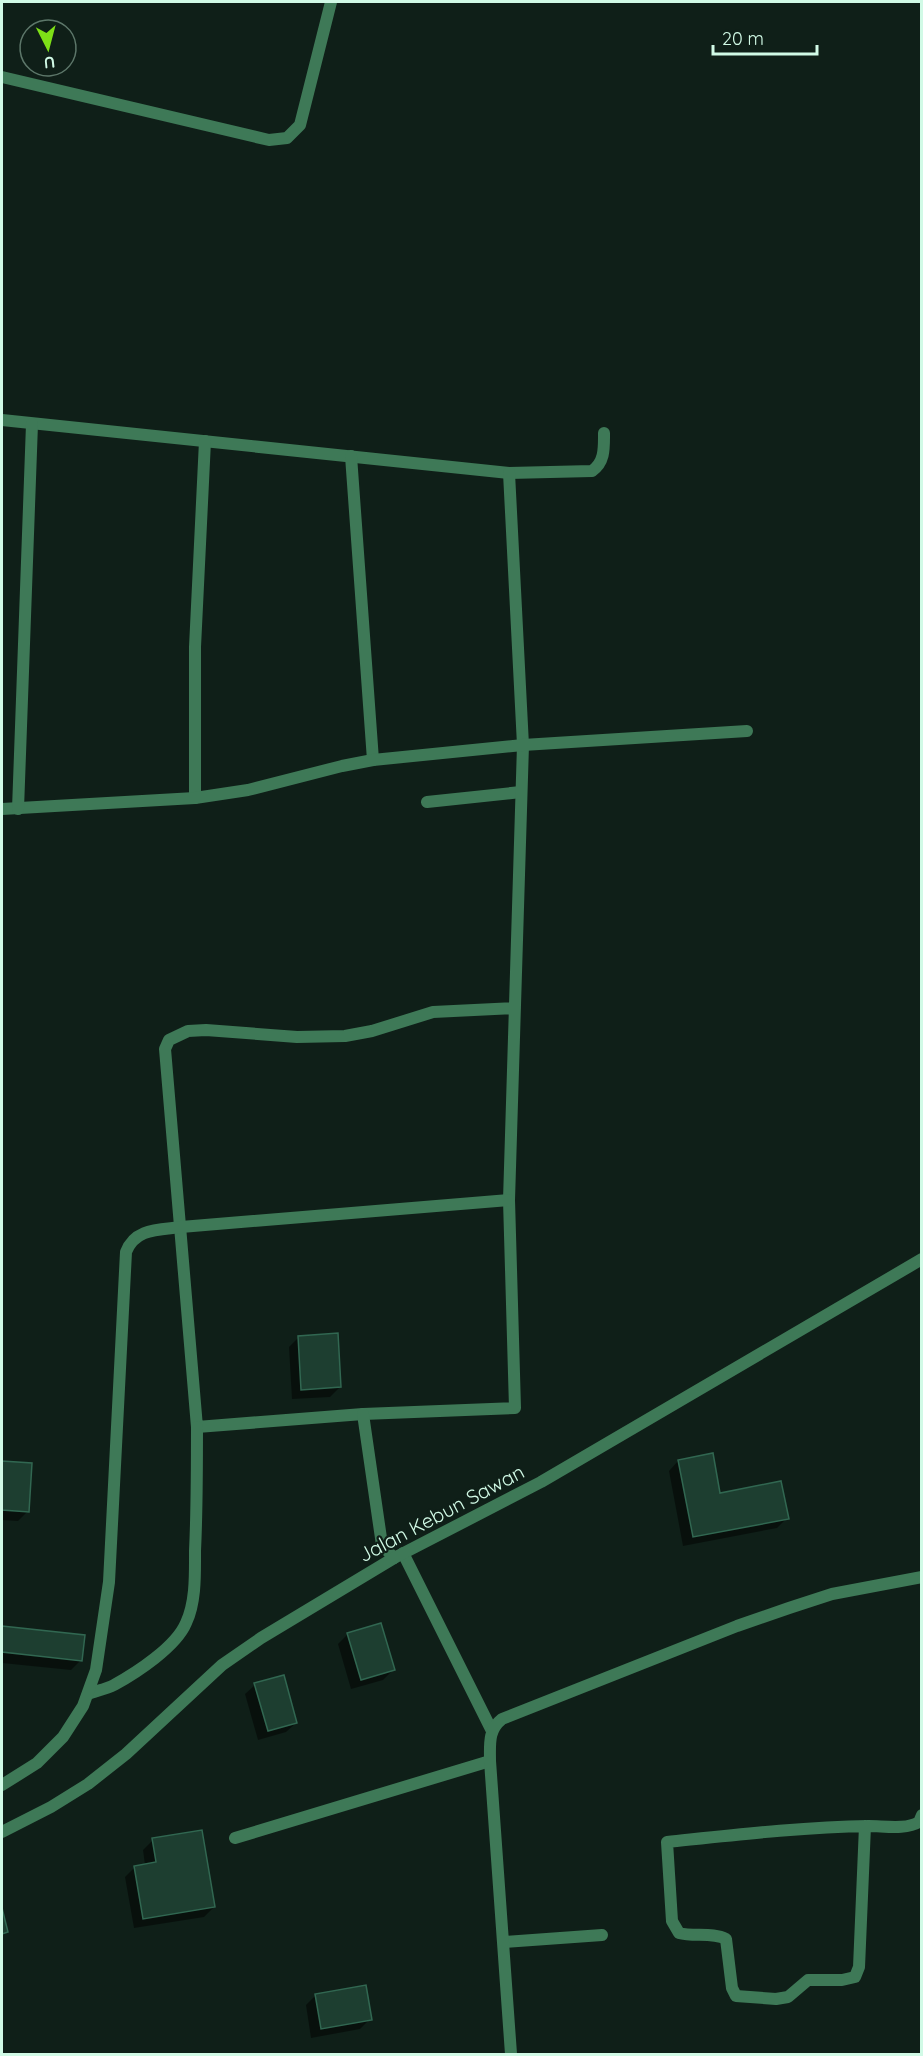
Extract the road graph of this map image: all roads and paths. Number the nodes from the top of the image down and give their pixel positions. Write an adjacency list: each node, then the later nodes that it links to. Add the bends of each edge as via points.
1 (331, 2): 2 (street, via 300,125 287,138 268,140)
2 (2, 77)
3 (2, 420): 4 (street)
4 (32, 424): 6 (street); 16 (street)
5 (604, 433): 8 (street, via 603,457 592,471)
6 (205, 441): 7 (street); 13 (street, via 195,647)
7 (351, 456): 8 (street); 11 (street)
8 (509, 473): 10 (street)
9 (747, 731): 10 (street)
10 (522, 751): 11 (street); 12 (street)
11 (373, 760): 13 (street, via 248,790)
12 (521, 786): 14 (street); 17 (street)
13 (195, 798): 16 (street)
14 (427, 802)
15 (2, 809): 16 (street)
16 (18, 809)
17 (514, 1008): 18 (street); 19 (street, via 433,1012 345,1036 297,1037 206,1030 188,1031 169,1040 165,1049)
18 (509, 1200): 19 (street); 21 (street, via 514,1408)
19 (181, 1227): 22 (street); 25 (street, via 136,1237 126,1252 109,1582 96,1670)
20 (921, 1259): 23 (street, Jalan Kebun Sawan, via 541,1482)
21 (363, 1414): 22 (street); 23 (street, via 382,1545)
22 (197, 1427): 25 (street, via 195,1565 186,1624 158,1655 134,1673)
23 (399, 1556): 26 (street); 31 (street, Jalan Kebun Sawan, via 237,1654 88,1784)
24 (921, 1577): 26 (street, via 832,1594 737,1626 502,1719)
25 (88, 1694): 28 (street, via 63,1737 37,1763)
26 (492, 1731): 27 (street)
27 (490, 1761): 32 (street); 34 (street)
28 (2, 1785)
29 (921, 1815): 30 (street, via 919,1822 908,1826)
30 (865, 1826): 30 (street, via 667,1842 672,1921 679,1933 726,1939 736,1996 776,1999 788,1997 808,1980 855,1977 859,1967)
31 (2, 1832)
32 (235, 1838)
33 (602, 1935): 34 (street)
34 (504, 1942): 35 (street)
35 (511, 2055)

